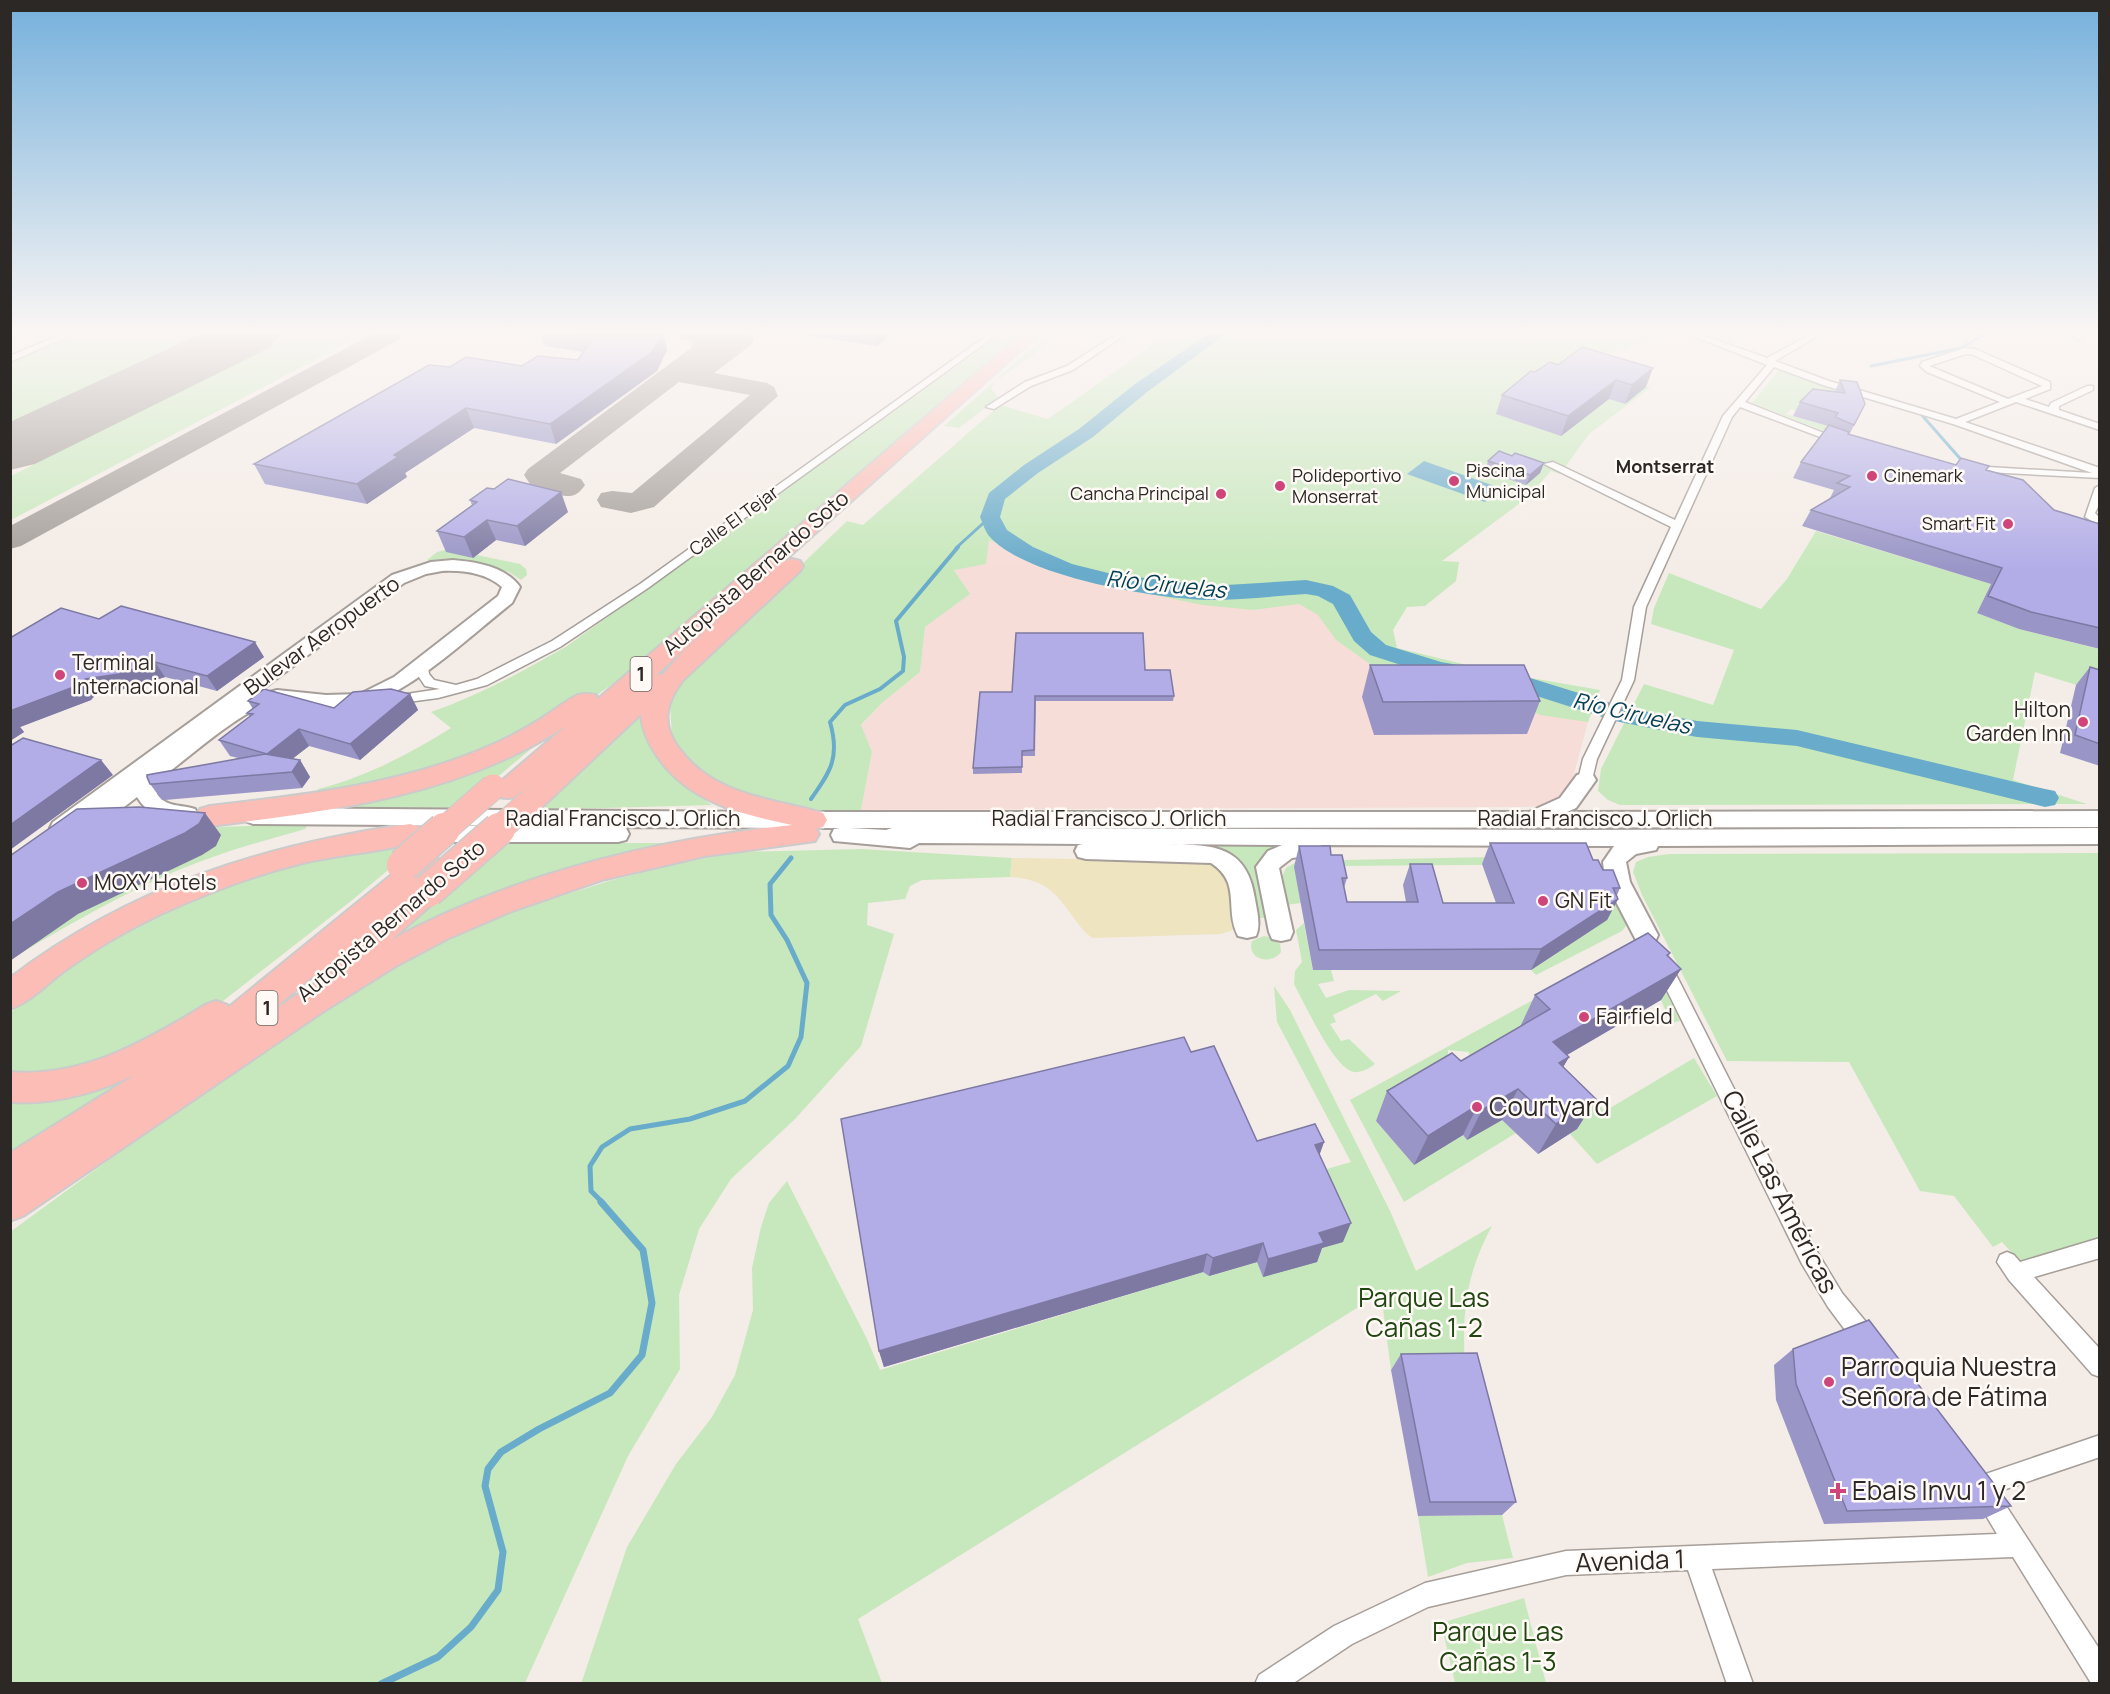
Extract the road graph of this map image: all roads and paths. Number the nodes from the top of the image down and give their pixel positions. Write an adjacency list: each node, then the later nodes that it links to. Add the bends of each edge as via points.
1 (883, 413): 23 (street, Calle El Tejar, via 556,644 512,668)
2 (943, 413): 19 (highway, Autopista Bernardo Soto / 1)
3 (951, 413): 9 (highway, Autopista Bernardo Soto / 1)
4 (1731, 413): 18 (street)
5 (1764, 413): 12 (street)
6 (1926, 413): 10 (street)
7 (1978, 413): 10 (street)
8 (2066, 413): 11 (street)
9 (942, 421): 19 (highway, Autopista Bernardo Soto / 1); 36 (highway, via 909,459 690,660 670,681 654,708 661,741 676,766 690,778 745,805)
10 (1956, 422): 15 (street)
11 (2100, 427)
12 (1845, 444)
13 (1549, 464): 18 (street)
14 (1965, 469): 15 (street, via 2086,477)
15 (2100, 474)
16 (2100, 488): 17 (street, via 2090,513)
17 (2100, 523)
18 (1678, 526): 27 (street, via 1640,607 1629,674 1590,759)
19 (780, 559): 21 (highway, 1); 28 (highway, Autopista Bernardo Soto / 1, via 604,736)
20 (298, 653): 22 (main road, Bulevar Aeropuerto, via 398,579 419,570 451,564 485,571 507,581 511,587 506,599); 24 (main road, via 285,678 288,689); 34 (main road, Bulevar Aeropuerto, via 52,842)
21 (645, 659): 28 (highway, Autopista Bernardo Soto / 1); 30 (highway, via 556,722 470,765 362,796)
22 (423, 664): 23 (street, via 423,674 430,683); 25 (main road, Bulevar Aeropuerto, via 390,688)
23 (462, 688): 25 (street, Calle El Tejar, via 412,698)
24 (297, 698): 25 (main road, Bulevar Aeropuerto); 26 (main road, Bulevar Aeropuerto, via 268,697 238,710)
25 (363, 700)
26 (149, 777): 30 (main road, Radial Francisco J. Orlich, via 146,794 153,807); 34 (main road, Bulevar Aeropuerto)
27 (1585, 780): 31 (main road, via 1568,803); 33 (main road, via 1590,800)
28 (514, 792): 43 (highway, Autopista Bernardo Soto / 1, bridge); 43 (highway, Autopista Bernardo Soto / 1, bridge)
29 (2100, 812): 37 (main road)
30 (210, 816): 34 (main road); 35 (main road, Radial Francisco J. Orlich)
31 (1524, 819): 33 (main road, Radial Francisco J. Orlich); 36 (main road, Radial Francisco J. Orlich)
32 (2100, 819): 37 (main road, Radial Francisco J. Orlich)
33 (1624, 820): 37 (main road, Radial Francisco J. Orlich)
34 (91, 821)
35 (409, 825): 36 (main road, Radial Francisco J. Orlich); 47 (highway, via 297,842 178,883 83,929); 49 (highway, via 298,853 201,885 85,942)
36 (809, 827): 38 (main road, Radial Francisco J. Orlich); 50 (highway, via 688,849 546,887 436,931 400,950)
37 (2020, 827): 39 (main road, Radial Francisco J. Orlich); 41 (main road, Radial Francisco J. Orlich); 42 (main road)
38 (842, 835): 40 (main road, Radial Francisco J. Orlich); 44 (main road, via 1058,851 1213,854 1228,861 1240,876)
39 (2100, 836)
40 (1570, 838): 41 (main road, Radial Francisco J. Orlich); 45 (main road, via 1447,849 1321,848 1281,854 1267,867)
41 (1707, 838): 46 (main road, via 1634,847 1620,852 1615,859 1616,878)
42 (2100, 844)
43 (425, 870): 48 (highway, Autopista Bernardo Soto / 1); 50 (highway, Autopista Bernardo Soto / 1); 52 (highway, Autopista Bernardo Soto / 1, via 206,1043 127,1100); 52 (highway, Autopista Bernardo Soto / 1, via 319,966)
44 (1247, 929)
45 (1281, 932)
46 (1646, 934): 56 (street, Calle Las Américas, via 1809,1257 1835,1300)
47 (10, 973)
48 (248, 993): 51 (highway, via 175,1040 106,1071 46,1090); 52 (highway, Autopista Bernardo Soto / 1, via 158,1068)
49 (10, 996)
50 (241, 1048): 52 (highway, Autopista Bernardo Soto / 1)
51 (10, 1087)
52 (81, 1143): 53 (highway, 1); 54 (highway, 1)
53 (10, 1173)
54 (10, 1204)
55 (2100, 1248): 57 (street, via 2011,1267)
56 (1878, 1356)
57 (2100, 1365)
58 (2100, 1446): 60 (street)
59 (1965, 1468): 60 (street)
60 (1979, 1487): 61 (street)
61 (2019, 1545): 62 (street, Avenida 1); 63 (street)
62 (1696, 1558): 64 (street, Avenida 1, via 1566,1563 1425,1595 1342,1635); 65 (street)
63 (2100, 1674)
64 (1268, 1683)
65 (1740, 1683)

